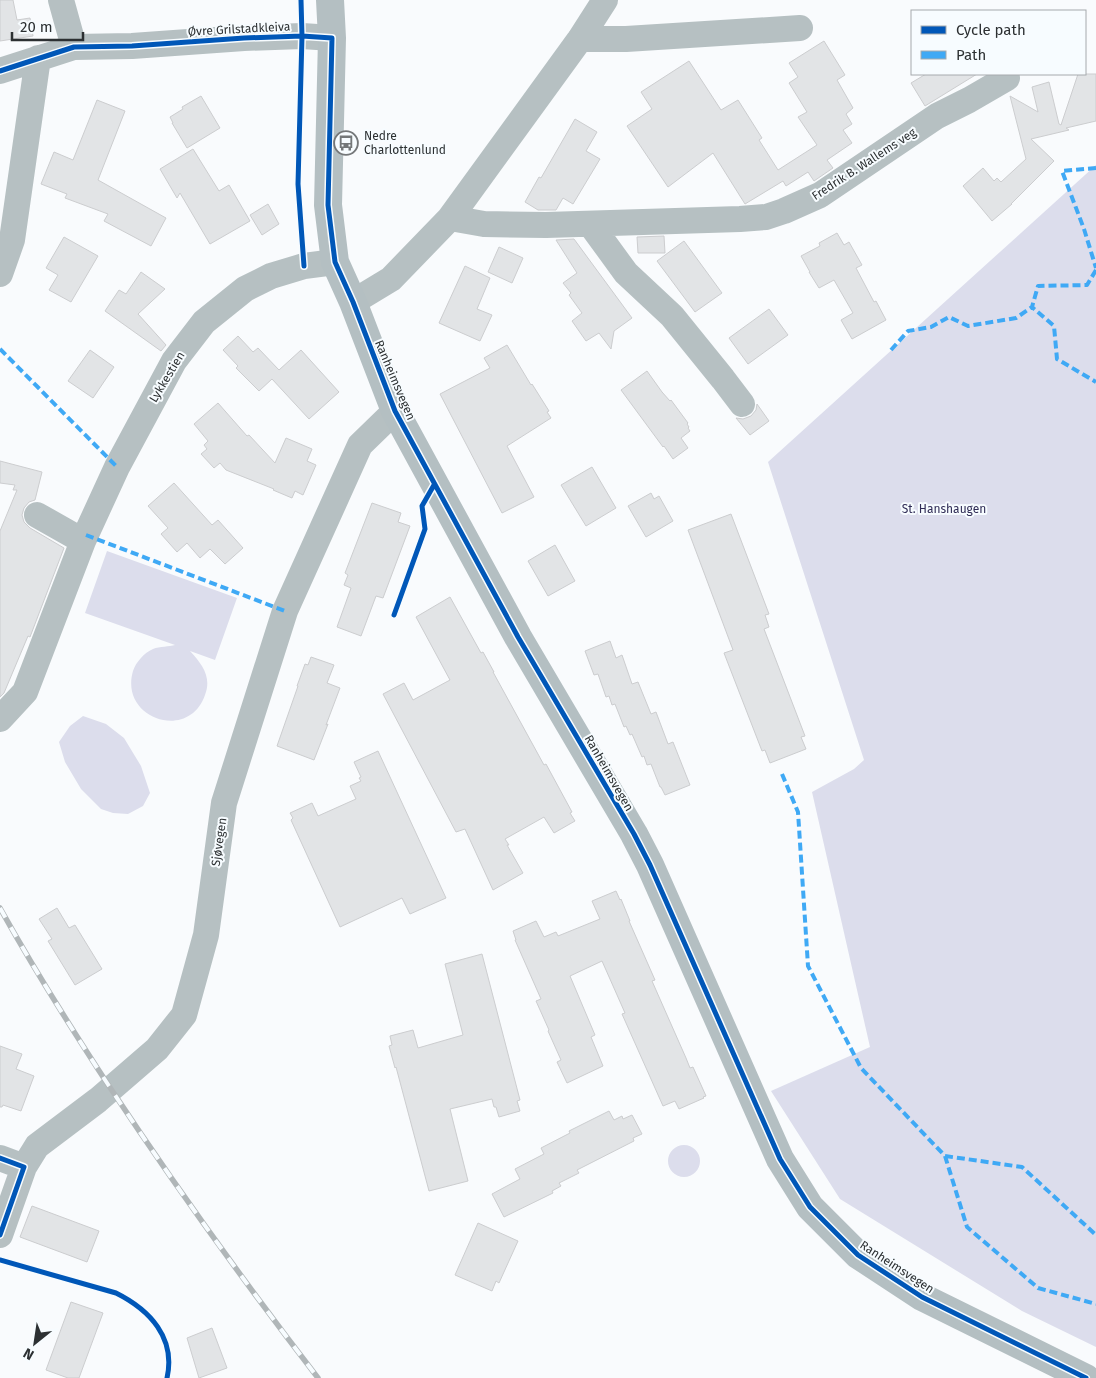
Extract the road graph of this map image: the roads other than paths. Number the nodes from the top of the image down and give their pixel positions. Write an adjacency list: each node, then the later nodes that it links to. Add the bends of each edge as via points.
1 (61, 0): 7 (street)
2 (330, 0): 5 (street, Ranheimsvegen)
3 (605, 0): 6 (street)
4 (800, 28): 6 (street)
5 (332, 38): 7 (street, Øvre Grilstadkleiva, via 244,38); 13 (street, Ranheimsvegen, via 328,205)
6 (580, 39): 11 (street)
7 (74, 47): 8 (street, Øvre Grilstadkleiva)
8 (38, 58): 9 (street, Øvre Grilstadkleiva); 14 (street, via 12,240)
9 (0, 71)
10 (1007, 78): 12 (street, Fredrik B. Wallems veg, via 938,116 820,195 775,214 740,219)
11 (450, 218): 12 (street, Fredrik B. Wallems veg, via 484,224); 15 (street, via 391,279)
12 (591, 225): 16 (street, via 626,273 672,316)
13 (335, 262): 15 (street, Ranheimsvegen); 19 (street, Lykkestien, via 304,266 271,276 245,289 204,322 174,360 117,467)
14 (0, 274)
15 (353, 302): 17 (street, Ranheimsvegen)
16 (742, 404)
17 (395, 411): 21 (street, Sjøvegen, via 360,445 286,611 224,803 206,935 184,1015 157,1049 98,1100); 23 (street, Ranheimsvegen, via 518,637 650,865 780,1159 810,1207 858,1255 922,1296)
18 (37, 515): 19 (street)
19 (83, 541): 20 (street, Lykkestien, via 26,692)
20 (0, 719)
21 (12, 1162): 22 (street, Sjøvegen)
22 (0, 1234)
23 (1086, 1378)

